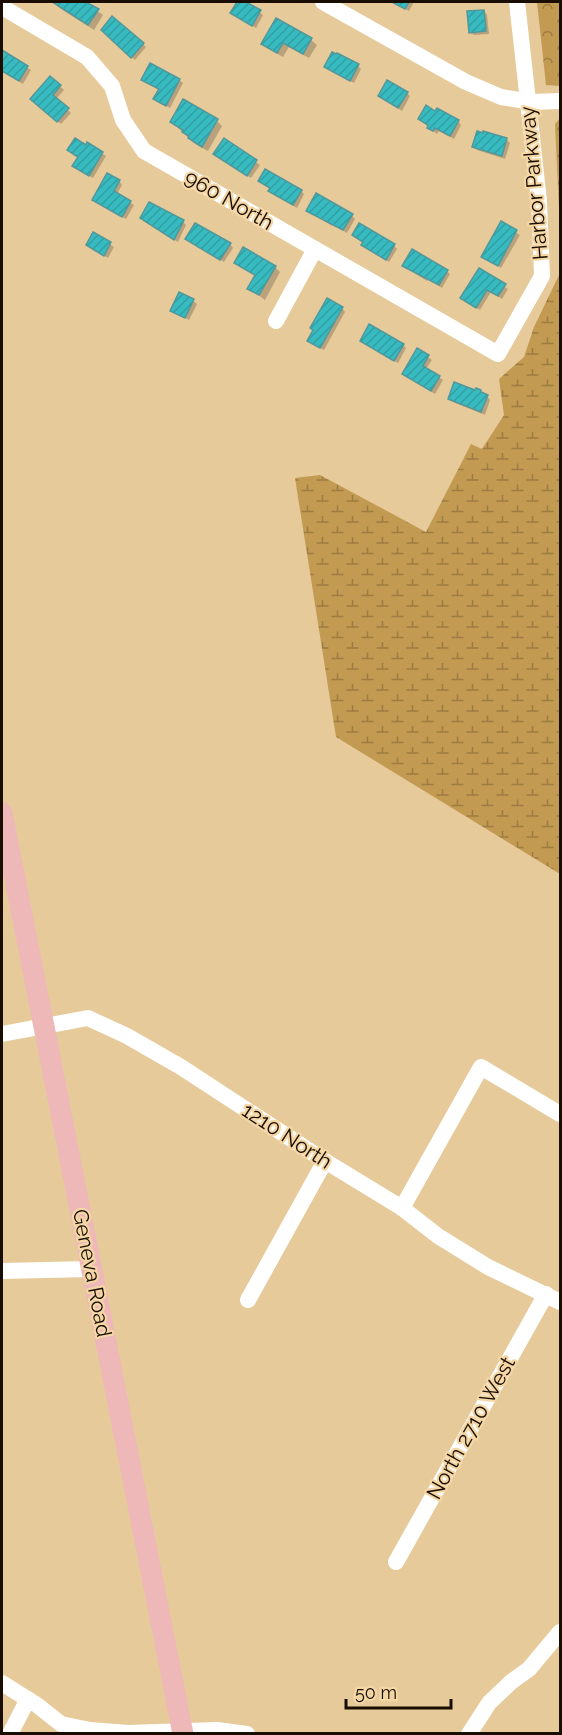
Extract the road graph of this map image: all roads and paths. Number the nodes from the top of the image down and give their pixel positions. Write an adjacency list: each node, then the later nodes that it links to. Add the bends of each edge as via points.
1 (323, 2): 4 (street, via 466,82 501,97)
2 (517, 2): 4 (street, Harbor Parkway)
3 (2, 7): 6 (street, 960 North, via 87,57 112,86 123,120 144,151)
4 (527, 100): 5 (street); 8 (street, Harbor Parkway, via 542,276)
5 (561, 101)
6 (315, 249): 7 (street); 8 (street, 960 North)
7 (276, 321)
8 (498, 354)
9 (2, 813): 10 (main road, Geneva Road)
10 (44, 1025): 11 (street, 1210 North); 13 (street, 1210 North, via 88,1018 127,1036); 15 (main road, Geneva Road)
11 (2, 1034)
12 (561, 1114): 14 (street, via 481,1067)
13 (325, 1161): 14 (street, 1210 North); 18 (street)
14 (402, 1208): 17 (street, 1210 North, via 488,1267)
15 (91, 1269): 16 (street); 23 (main road, Geneva Road)
16 (2, 1271)
17 (553, 1298): 19 (street, North 2710 West)
18 (248, 1300)
19 (396, 1562)
20 (561, 1632): 26 (street, via 529,1669 489,1703)
21 (2, 1683): 22 (street)
22 (28, 1699): 23 (street, via 62,1724 90,1730); 24 (street)
23 (183, 1732): 25 (street, via 217,1730)
24 (10, 1734)
25 (247, 1734)
26 (469, 1734)

